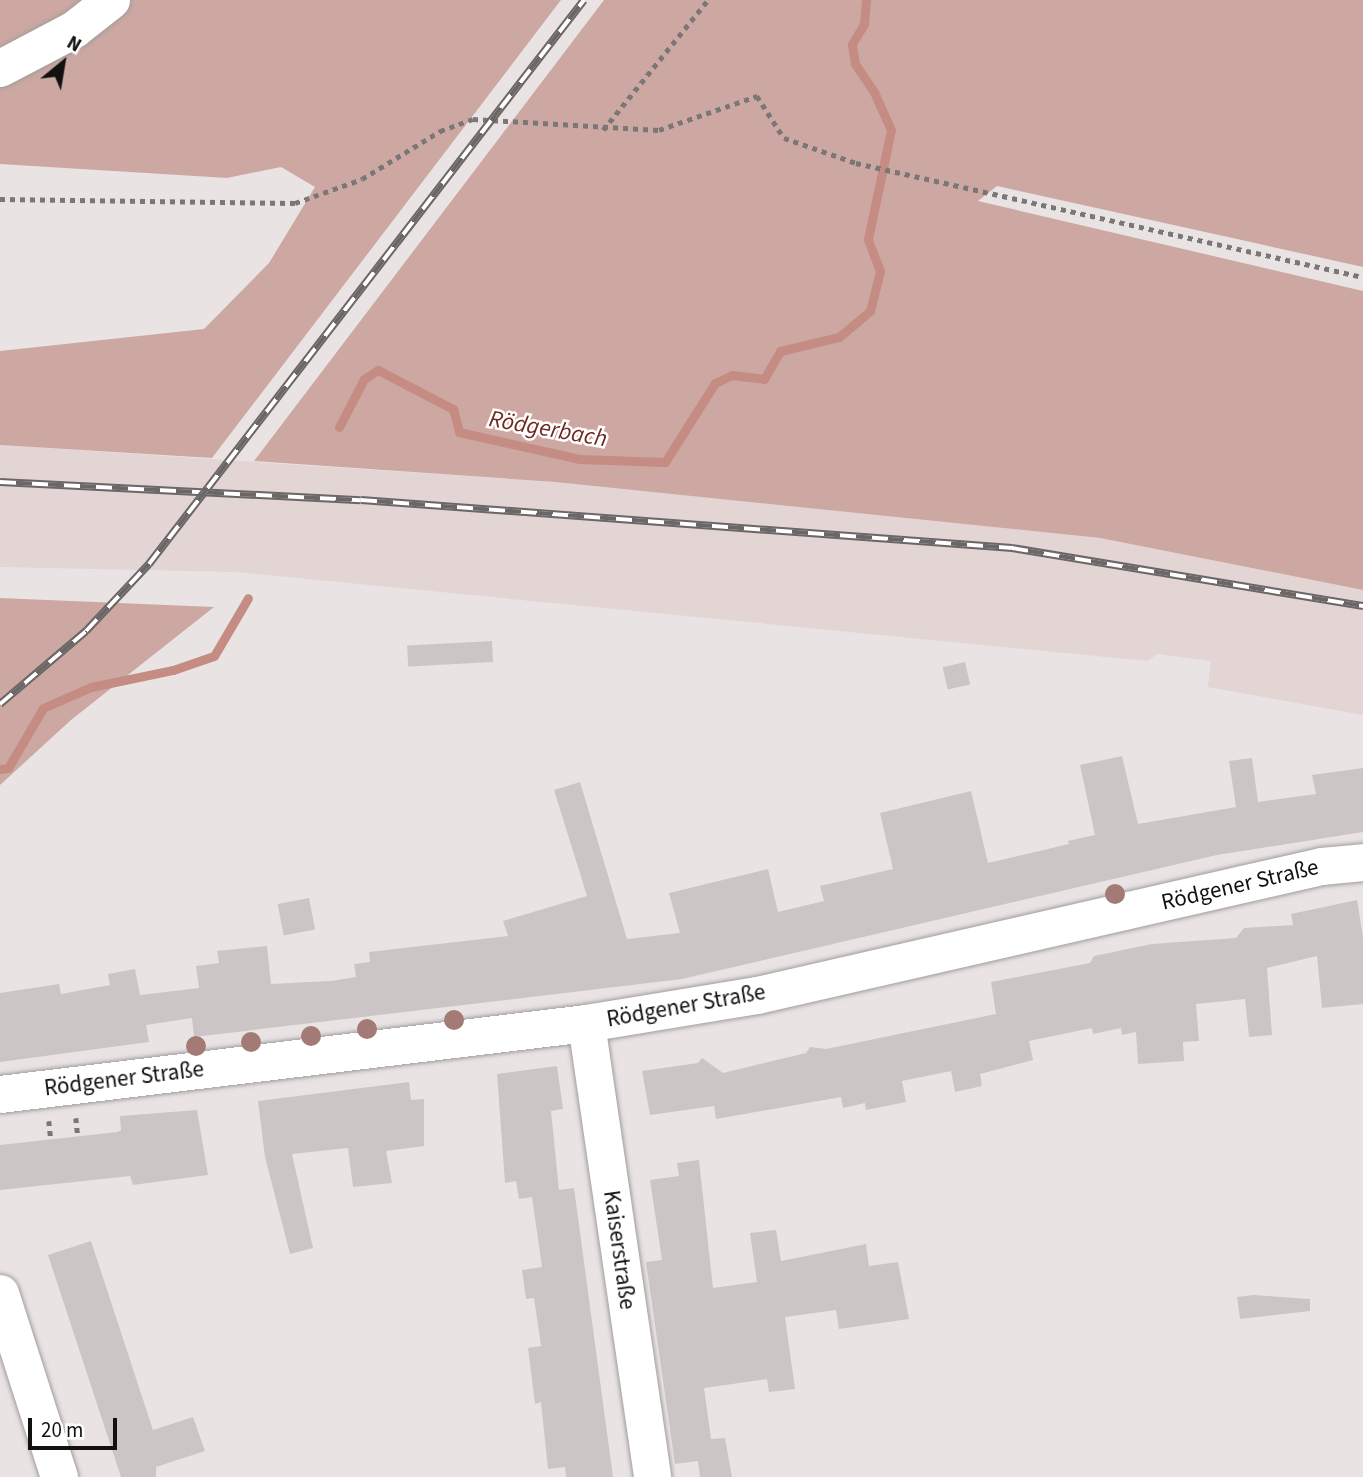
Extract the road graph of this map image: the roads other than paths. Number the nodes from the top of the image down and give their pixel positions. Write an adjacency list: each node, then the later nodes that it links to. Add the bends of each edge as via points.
1 (111, 0): 2 (street, via 74,29)
2 (0, 68)
3 (1363, 862): 4 (street, Rödgener Straße, via 1321,866 757,995)
4 (586, 1023): 5 (street, Rödgener Straße); 8 (street, Kaiserstraße)
5 (0, 1094)
6 (0, 1293): 7 (street)
7 (59, 1477)
8 (652, 1477)

